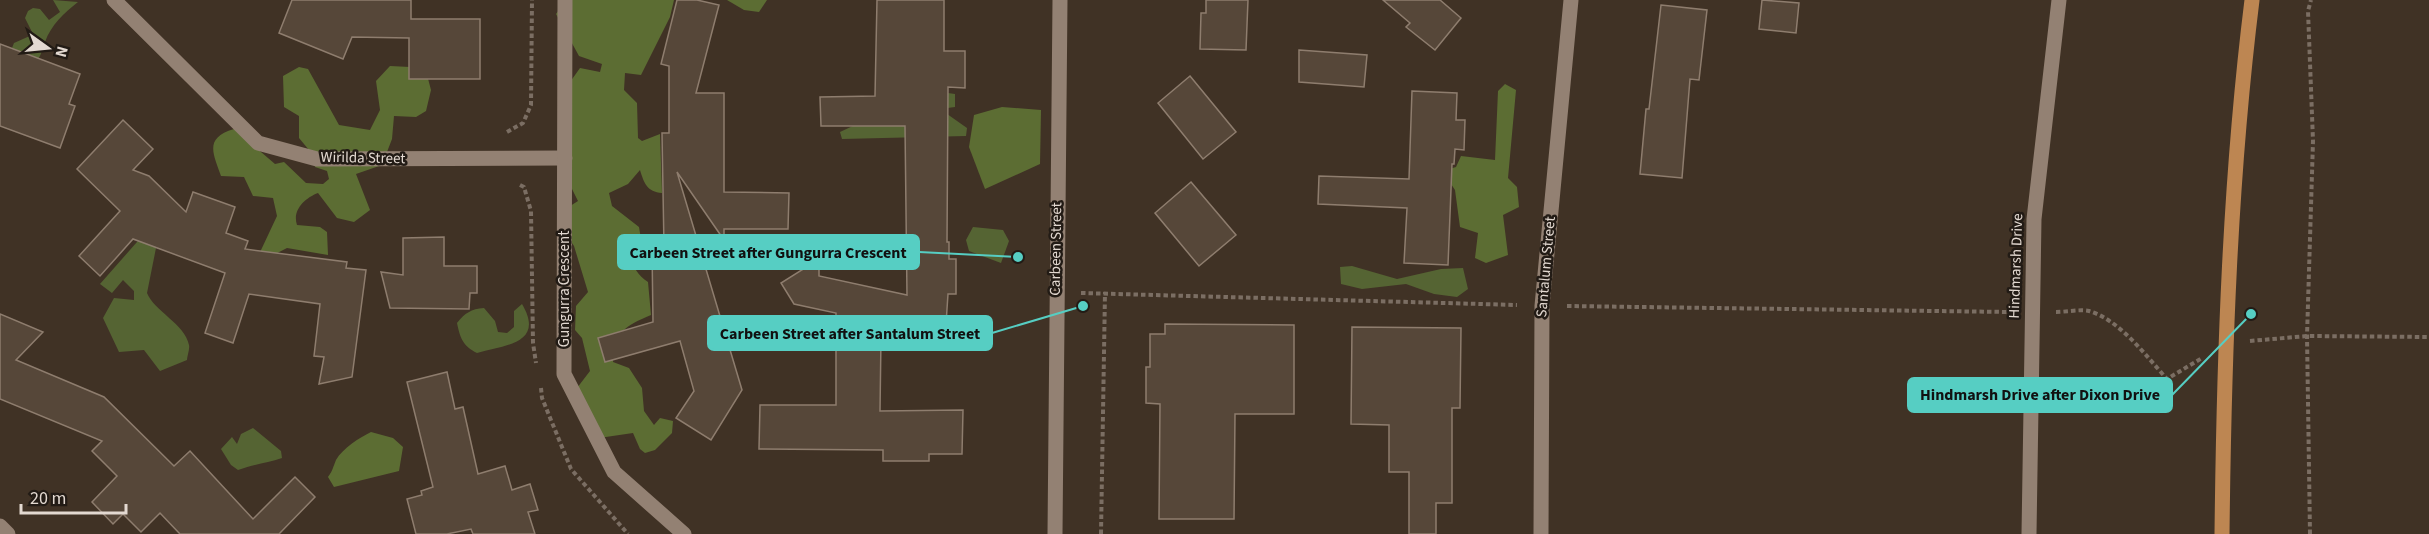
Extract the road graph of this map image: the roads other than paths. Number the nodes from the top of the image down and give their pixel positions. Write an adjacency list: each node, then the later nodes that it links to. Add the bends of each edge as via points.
1 (114, 0): 7 (street, Wirilda Street, via 258,143 317,159)
2 (565, 0): 7 (street, Gungurra Crescent)
3 (1060, 0): 11 (street, Carbeen Street)
4 (1571, 0): 12 (street, Santalum Street, via 1542,306)
5 (2059, 0): 13 (street, Hindmarsh Drive, via 2034,219)
6 (2252, 0): 14 (main road, via 2241,85 2228,268)
7 (565, 158): 10 (street, Gungurra Crescent, via 564,374 614,472)
8 (0, 526): 9 (street)
9 (8, 534)
10 (684, 534)
11 (1055, 534)
12 (1541, 534)
13 (2029, 534)
14 (2222, 534)

